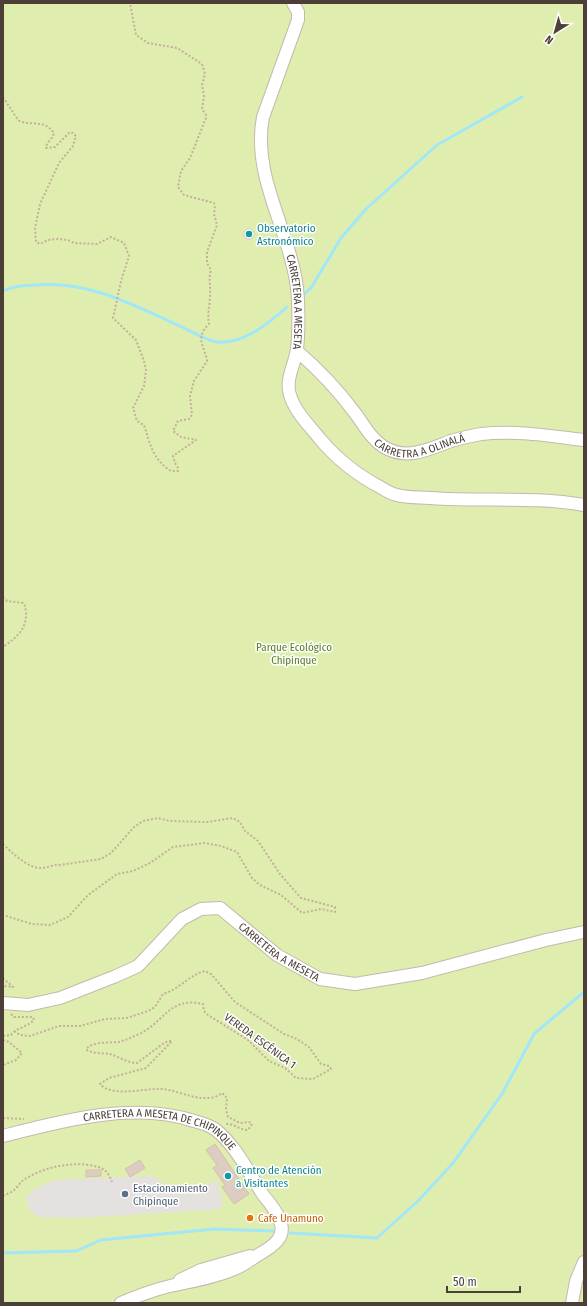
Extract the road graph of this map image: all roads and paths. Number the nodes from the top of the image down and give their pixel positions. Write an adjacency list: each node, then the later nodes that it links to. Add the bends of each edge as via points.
1 (130, 3): 3 (path, via 136,35 148,43 177,48 202,64 205,74 202,85 202,109 206,118 190,158 181,171 178,187 184,195 214,203 217,224 207,252 207,263 211,270 208,278 211,294 209,324 200,344 207,362 194,381 190,396 192,415 178,421 173,428 181,437 196,440 173,456 178,471 171,471 158,461 148,442 144,425 137,421 134,412 135,402 144,386 146,370 136,340 113,318 129,256 124,243 110,237 97,244 74,244 64,239 48,240 40,244 36,242 40,204 59,163 74,146 76,136 70,132 55,147 46,148 54,137 52,129 33,122 22,123)
2 (293, 3): 4 (street, CARRETERA A MESETA, via 298,12 298,20 263,117 260,133 267,182 296,282)
3 (3, 97)
4 (297, 351): 5 (street, CARRETRA A OLINALÁ, via 318,370 373,438 394,452 407,454 430,450 480,434 536,434); 6 (street, CARRETERA A MESETA, via 289,377 290,394 294,404 302,418 332,454 361,477 397,495 453,500 563,501)
5 (584, 440)
6 (584, 505)
7 (3, 597): 8 (path, via 7,601 23,603 27,620 22,630)
8 (3, 646)
9 (3, 844): 10 (path, via 15,856 43,868 101,859 111,853 134,827 143,821 158,818 170,821 207,822 233,818 258,841 280,874 301,898 328,904 335,907 335,912 321,909 302,913 281,895 252,878 237,852 204,843 173,846 150,863 133,871 116,874 88,896 68,917 50,925 32,924)
10 (3, 915)
11 (584, 932): 14 (street, CARRETERA A MESETA, via 422,973 355,984 320,979 277,955 220,908 201,909 182,919 138,966 60,998)
12 (3, 978): 13 (path, via 13,987)
13 (3, 986)
14 (6, 1007): 15 (path, via 14,1017 34,1018 27,1025)
15 (14, 1031): 16 (path); 19 (path, VEREDA ESCÉNICA 1, via 20,1035 30,1036 59,1026 80,1026 104,1019 127,1018 155,1007 163,994 173,991 198,973 205,971 211,974 235,1002 309,1047 321,1064 331,1069 313,1079 296,1078 285,1068 269,1061 248,1040 208,1015 203,1004 196,1002 180,1003 149,1029 136,1036 96,1044 86,1049 89,1052 110,1054 137,1063 164,1043 172,1041 146,1068 109,1078 100,1084 108,1089 128,1091 165,1089 208,1099 222,1093 226,1098 228,1117 240,1123 252,1124 248,1130 228,1124)
16 (3, 1036)
17 (3, 1040): 18 (path, via 22,1053 16,1060)
18 (3, 1065)
19 (215, 1129): 20 (street, CARRETERA A MESETA DE CHIPINQUE, via 177,1116 122,1113 49,1124); 24 (street, CARRETERA A MESETA DE CHIPINQUE, via 230,1144 275,1210 282,1234 259,1255 235,1269 170,1286)
20 (3, 1136)
21 (112, 1182): 22 (path, via 109,1173 99,1167 60,1165 44,1170)
22 (3, 1196)
23 (584, 1262): 25 (street, via 576,1281)
24 (122, 1303)
25 (572, 1303)

